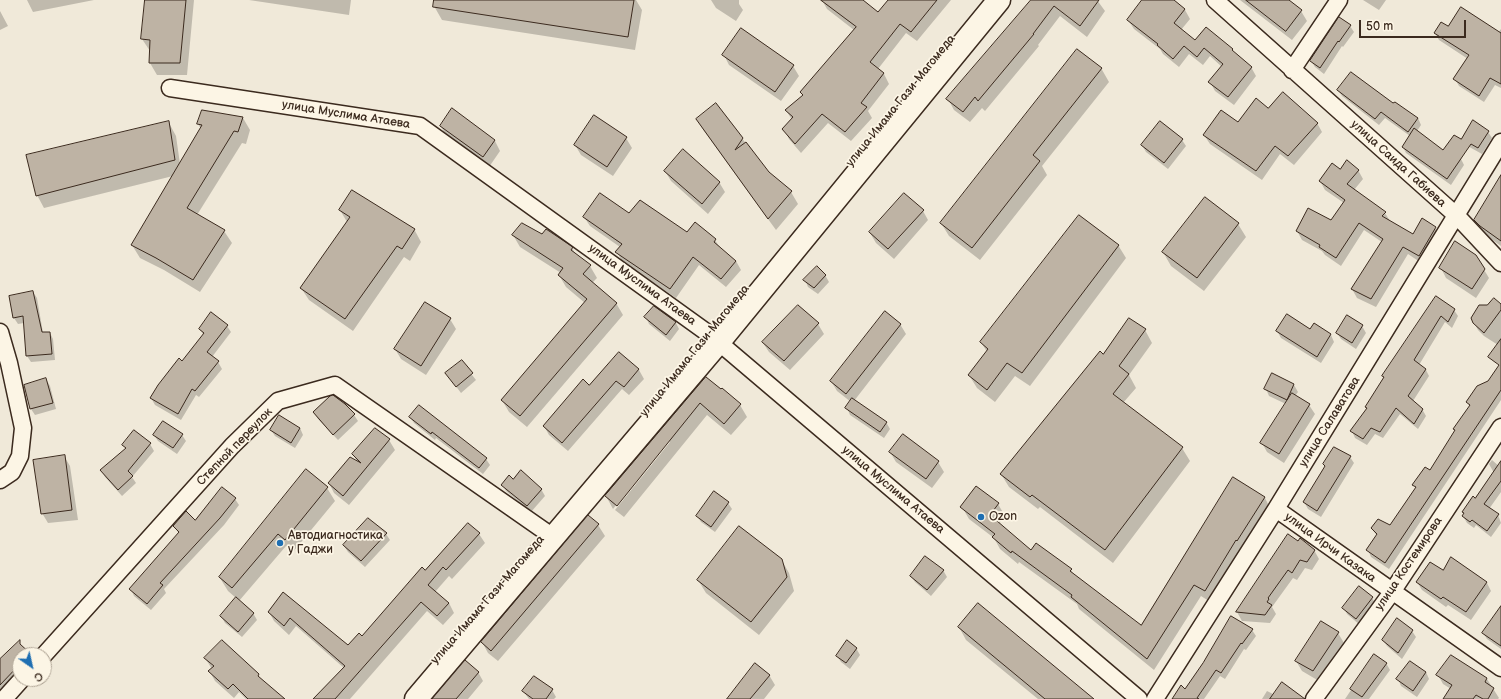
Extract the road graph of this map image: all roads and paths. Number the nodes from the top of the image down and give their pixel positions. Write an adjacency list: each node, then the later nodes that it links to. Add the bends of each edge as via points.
1 (983, 0): 11 (main road, улица Имама Гази-Магомеда)
2 (1000, 0): 11 (main road)
3 (1215, 0): 5 (street, улица Саида Габиева)
4 (1339, 0): 5 (street)
5 (1292, 70): 8 (street, улица Саида Габиева)
6 (170, 88): 11 (street, улица Муслима Атаева, via 420,126)
7 (1501, 142): 8 (street, улица Салаватова)
8 (1457, 216): 9 (street, улица Саида Габиева); 14 (street, улица Салаватова)
9 (1501, 263)
10 (0, 332): 13 (street, via 10,363 23,428 20,456 12,472)
11 (714, 338): 15 (main road, улица Имама Гази-Магомеда); 22 (main road); 23 (street, улица Муслима Атаева)
12 (1501, 427): 16 (street, улица Костемирова)
13 (0, 480)
14 (1276, 510): 16 (street, улица Ирчи Казака); 24 (street, улица Салаватова)
15 (546, 532): 17 (street, Степной переулок, via 335,385 278,401 232,446); 21 (main road, улица Имама Гази-Магомеда)
16 (1392, 592): 18 (street, улица Ирчи Казака); 25 (street, улица Костемирова)
17 (51, 647)
18 (1501, 668)
19 (15, 687): 20 (street)
20 (4, 699)
21 (403, 699)
22 (416, 699)
23 (1139, 699)
24 (1154, 699)
25 (1314, 699)

